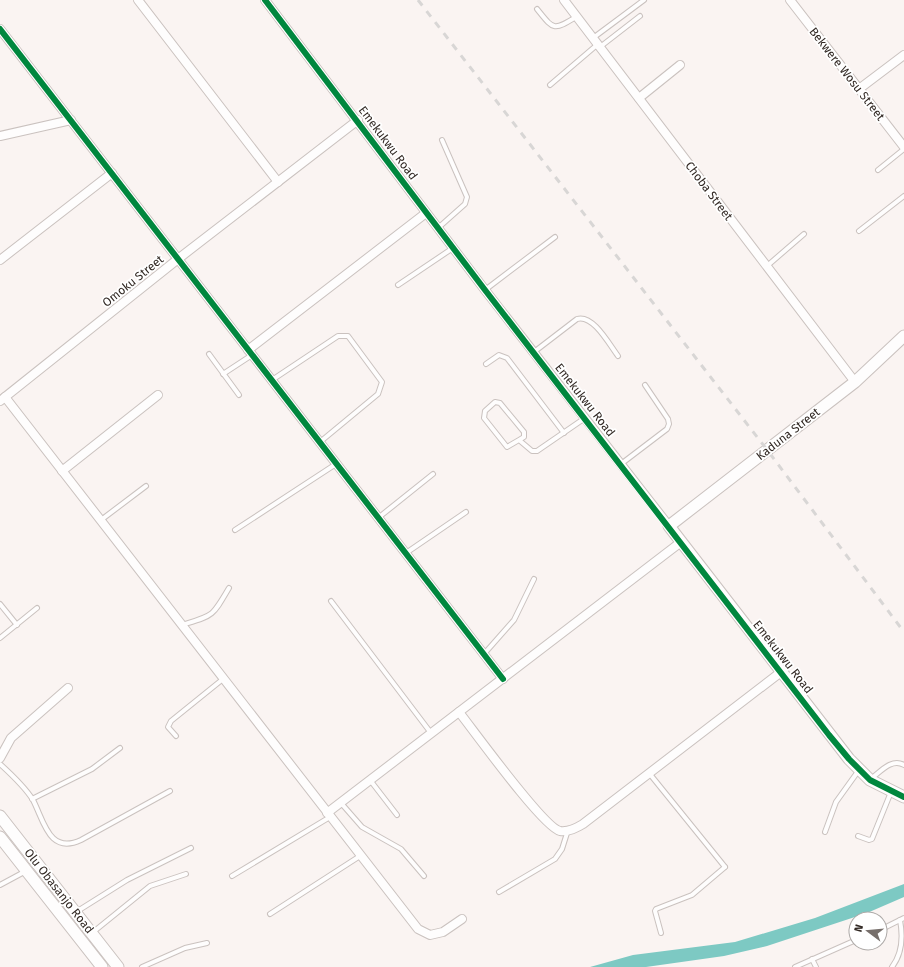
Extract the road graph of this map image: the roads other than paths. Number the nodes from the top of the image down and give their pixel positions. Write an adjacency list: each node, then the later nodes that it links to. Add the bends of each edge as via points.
1 (138, 0): 23 (street)
2 (265, 0): 17 (street, Emekukwu Road)
3 (564, 0): 7 (street, Choba Street)
4 (644, 0): 10 (lane)
5 (790, 0): 14 (street, Bekwere Wosu Street)
6 (537, 9): 7 (lane, via 550,26 555,27)
7 (577, 16): 10 (street, Choba Street)
8 (640, 16): 10 (lane)
9 (0, 29): 16 (street)
10 (597, 43): 13 (lane); 15 (street, Choba Street)
11 (904, 55): 14 (street)
12 (680, 65): 15 (street)
13 (550, 85)
14 (859, 89): 20 (street, Bekwere Wosu Street)
15 (638, 98): 33 (street, Choba Street)
16 (71, 120): 18 (street); 22 (street)
17 (358, 120): 23 (street, Omoku Street); 25 (street, Emekukwu Road)
18 (0, 136)
19 (442, 140): 26 (lane, via 467,197 465,204)
20 (904, 148): 21 (lane)
21 (878, 170)
22 (112, 173): 31 (street); 32 (street)
23 (278, 182): 31 (street, Omoku Street)
24 (904, 196): 27 (lane)
25 (426, 213): 26 (street, Emekukwu Road); 38 (street)
26 (438, 228): 30 (street, Emekukwu Road)
27 (859, 232)
28 (804, 234): 33 (lane)
29 (555, 237): 35 (lane)
30 (453, 247): 34 (lane); 35 (street, Emekukwu Road)
31 (178, 259): 38 (street); 48 (street, Omoku Street)
32 (0, 260)
33 (767, 266): 44 (street, Choba Street)
34 (398, 285)
35 (485, 290): 37 (street, Emekukwu Road)
36 (904, 336): 44 (street, Kaduna Street)
37 (534, 352): 40 (lane, via 577,319 582,318 591,321); 49 (street, Emekukwu Road)
38 (250, 353): 42 (lane); 43 (street)
39 (209, 354): 42 (lane)
40 (618, 356)
41 (486, 364): 50 (lane, via 499,355 507,358)
42 (223, 374): 47 (lane)
43 (272, 380): 52 (street); 52 (lane, via 338,336 348,336 382,382 382,387 378,394)
44 (855, 382): 61 (street, Kaduna Street)
45 (645, 385): 54 (lane, via 669,424 667,429)
46 (158, 395): 55 (street)
47 (239, 395)
48 (3, 399): 55 (street)
49 (585, 418): 50 (lane); 54 (street, Emekukwu Road)
50 (564, 432): 51 (lane, via 537,451 532,451)
51 (519, 440): 51 (lane, via 507,447 484,418 485,411 495,402 500,403 524,432 524,437)
52 (320, 442): 53 (street)
53 (336, 464): 59 (street); 62 (lane)
54 (621, 464): 61 (street, Emekukwu Road)
55 (62, 471): 60 (street)
56 (433, 474): 59 (lane)
57 (146, 486): 60 (lane)
58 (466, 512): 64 (lane)
59 (378, 518): 64 (street)
60 (100, 520): 71 (street)
61 (669, 526): 63 (street, Emekukwu Road)
62 (235, 530)
63 (681, 542): 74 (street, Emekukwu Road); 76 (street)
64 (406, 553): 73 (street)
65 (534, 579): 73 (lane, via 514,620)
66 (229, 588): 71 (lane, via 210,616)
67 (331, 602): 79 (lane)
68 (0, 604): 70 (lane)
69 (38, 608): 70 (lane)
70 (18, 625): 72 (lane)
71 (181, 625): 75 (street)
72 (0, 638)
73 (484, 654): 76 (street)
74 (781, 672): 85 (street, Emekukwu Road, via 834,741); 86 (street)
75 (223, 679): 80 (lane, via 171,720 168,727); 94 (street)
76 (503, 679): 78 (street)
77 (68, 688): 82 (street, via 11,738)
78 (460, 712): 79 (street); 97 (street, via 541,817 556,829)
79 (431, 734): 87 (street)
80 (176, 736)
81 (120, 748): 92 (lane, via 92,769)
82 (0, 758)
83 (0, 764): 92 (lane)
84 (904, 765): 88 (lane, via 893,762)
85 (860, 770): 88 (street, Emekukwu Road); 98 (lane, via 836,802)
86 (649, 773): 97 (street, via 583,824); 115 (lane, via 725,867 692,895 656,908)
87 (370, 780): 93 (street); 95 (lane)
88 (870, 780): 90 (street, Emekukwu Road)
89 (170, 791): 92 (lane, via 72,844 56,840 48,833)
90 (891, 791): 91 (street, Emekukwu Road); 99 (lane, via 872,839)
91 (904, 797)
92 (32, 799)
93 (340, 802): 94 (street); 106 (lane, via 362,827 401,849)
94 (328, 815): 102 (street); 105 (lane)
95 (397, 815)
96 (0, 816): 109 (street, Olu Obasanjo Road)
97 (568, 830): 108 (lane, via 562,849 555,859)
98 (825, 832)
99 (858, 836)
100 (0, 837): 103 (street, Olu Obasanjo Road)
101 (191, 848): 109 (lane, via 127,880)
102 (360, 856): 110 (lane); 111 (street, via 418,929 430,935 437,934)
103 (27, 871): 107 (lane); 119 (street, Olu Obasanjo Road)
104 (186, 874): 114 (lane, via 150,886)
105 (232, 876)
106 (424, 876)
107 (0, 885)
108 (499, 892)
109 (76, 913): 114 (street, Olu Obasanjo Road)
110 (270, 914)
111 (462, 919)
112 (902, 919): 113 (lane); 124 (lane, via 901,947)
113 (888, 926)
114 (92, 933): 120 (street, Olu Obasanjo Road)
115 (661, 933)
116 (207, 943): 121 (lane, via 185,948)
117 (848, 943): 118 (lane)
118 (812, 959): 122 (lane); 123 (lane)
119 (102, 967)
120 (118, 967)
121 (142, 967)
122 (795, 967)
123 (816, 967)
124 (892, 967)

